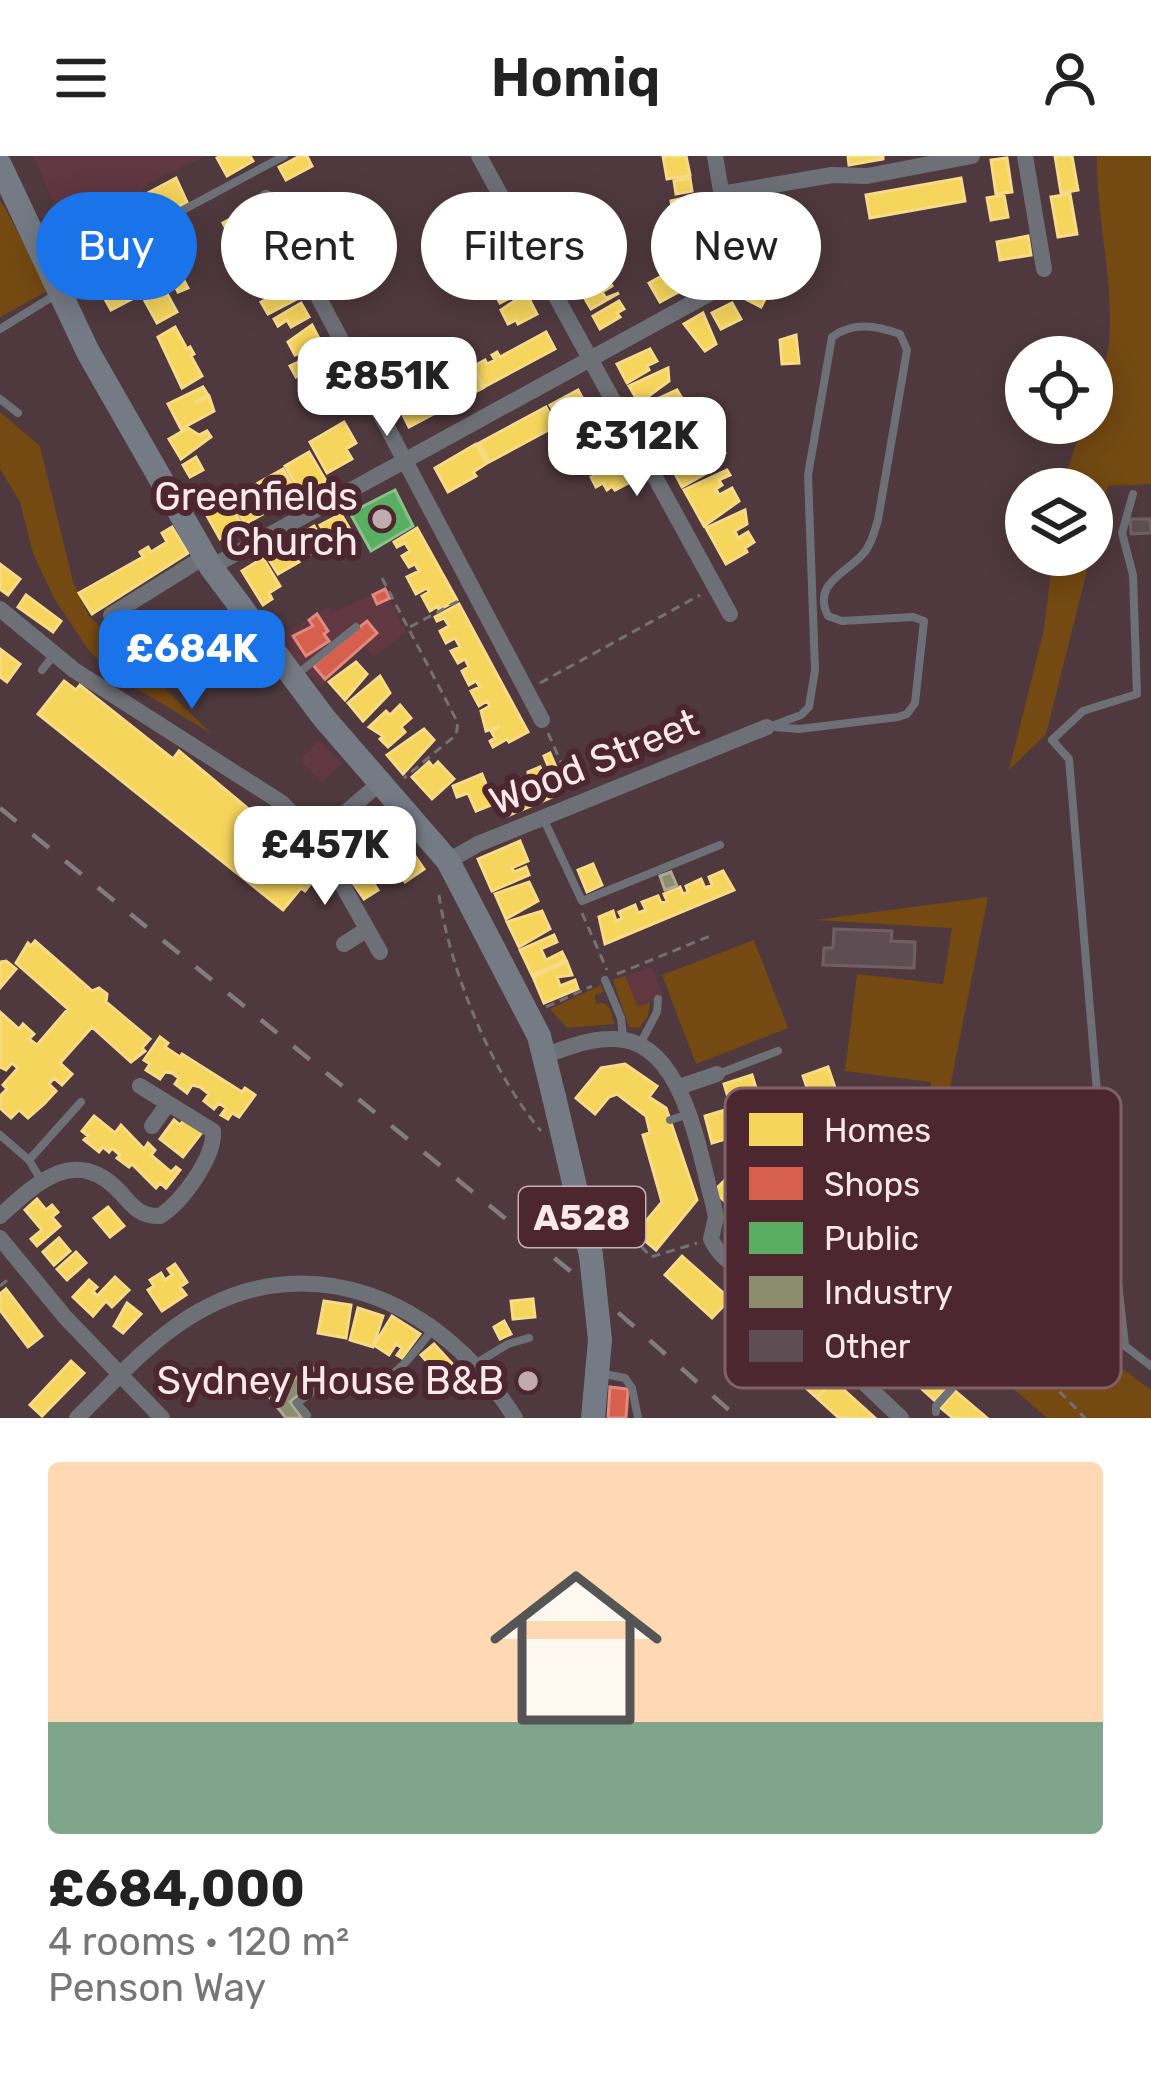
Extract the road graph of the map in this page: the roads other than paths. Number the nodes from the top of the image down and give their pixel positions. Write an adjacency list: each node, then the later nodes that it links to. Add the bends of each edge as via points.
1 (284, 156): 10 (lane)
2 (479, 156): 18 (street)
3 (715, 156): 8 (street)
4 (972, 156): 6 (street)
5 (1024, 156): 12 (street)
6 (912, 162): 9 (street)
7 (0, 165): 11 (main road, A528)
8 (721, 192)
9 (733, 192)
10 (197, 206)
11 (36, 240)
12 (1044, 269)
13 (39, 300): 17 (lane)
14 (65, 300): 23 (main road, A528)
15 (320, 300): 21 (street)
16 (697, 300): 18 (street)
17 (0, 329)
18 (590, 358): 21 (street); 25 (street)
19 (0, 399): 20 (lane)
20 (18, 412)
21 (404, 459): 23 (street); 31 (street)
22 (1133, 494): 49 (lane, via 1122,533 1133,575 1137,694 1083,711 1052,740 1069,759)
23 (208, 562): 26 (street); 30 (main road, A528)
24 (0, 609): 28 (street)
25 (730, 614)
26 (111, 615)
27 (356, 627): 30 (lane)
28 (54, 655): 29 (lane); 35 (street, via 283,803)
29 (42, 670)
30 (294, 677): 33 (main road, A528)
31 (542, 720)
32 (771, 727): 32 (lane, via 801,715 813,683 808,475 832,337 849,327 888,330 908,350 878,520 860,559 834,574 824,608 842,621 924,621 915,703 898,717); 34 (street, Wood Street)
33 (385, 786): 35 (street); 37 (main road, A528)
34 (543, 818): 36 (lane, via 582,901); 37 (street, Wood Street, via 478,844)
35 (316, 838): 38 (street)
36 (720, 845)
37 (453, 869): 45 (main road, A528)
38 (366, 930): 39 (street); 40 (street)
39 (344, 944)
40 (380, 952)
41 (605, 980): 43 (lane)
42 (658, 999): 43 (lane, via 657,1012)
43 (631, 1042): 45 (street, via 587,1042); 48 (street, via 664,1064)
44 (778, 1051): 46 (lane)
45 (545, 1054): 66 (main road, A528, bridge, via 591,1255)
46 (717, 1074): 48 (street)
47 (140, 1086): 51 (street)
48 (679, 1087): 58 (street, via 679,1117 716,1217 713,1244)
49 (1097, 1088)
50 (81, 1102): 54 (lane)
51 (167, 1105): 52 (street); 55 (street, via 192,1114 214,1137 167,1212 143,1214 95,1172 65,1171)
52 (152, 1126)
53 (0, 1136): 54 (lane)
54 (29, 1160): 55 (lane)
55 (42, 1181): 56 (street)
56 (0, 1216)
57 (2, 1245): 67 (street)
58 (725, 1256)
59 (1121, 1309): 63 (lane)
60 (434, 1328): 64 (street); 67 (street, via 367,1292 269,1286 181,1322); 71 (lane, via 397,1374 347,1389 328,1380 297,1402)
61 (529, 1338): 64 (lane)
62 (1121, 1342): 63 (lane)
63 (1125, 1345): 65 (lane)
64 (475, 1364): 74 (street)
65 (1151, 1366)
66 (598, 1373): 75 (main road, A528); 76 (lane, via 625,1378)
67 (121, 1375): 72 (street); 73 (street)
68 (870, 1388): 77 (street)
69 (952, 1388): 70 (lane)
70 (936, 1412)
71 (307, 1415)
72 (77, 1418)
73 (162, 1418)
74 (515, 1418)
75 (593, 1418)
76 (638, 1418)
77 (901, 1418)

